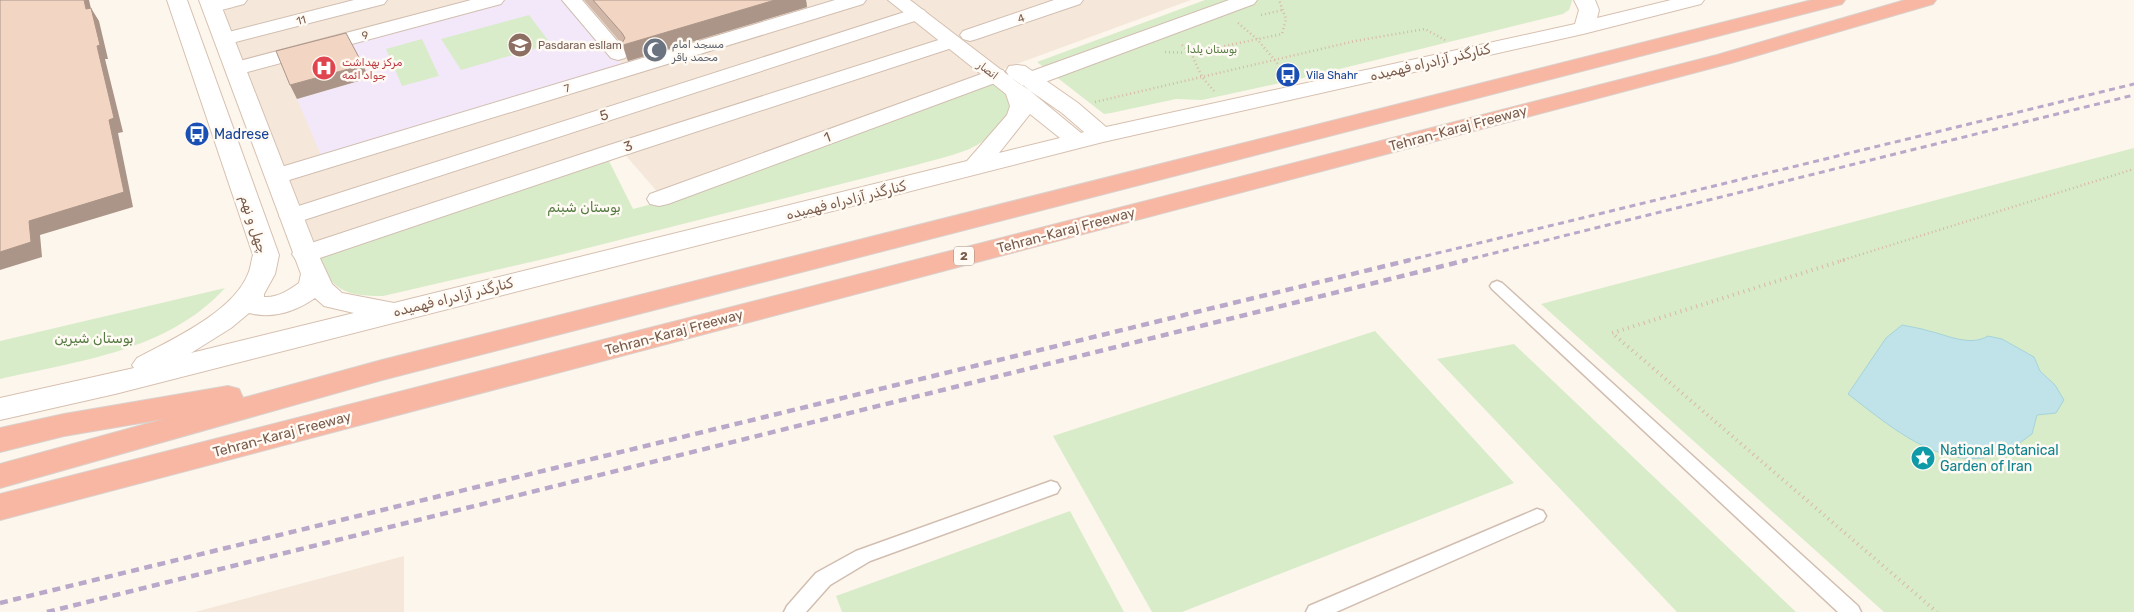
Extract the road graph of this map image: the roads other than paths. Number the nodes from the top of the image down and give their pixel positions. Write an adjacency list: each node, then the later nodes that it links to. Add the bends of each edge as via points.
1 (177, 0): 32 (street, چهل و نهم, via 266,255 262,274)
2 (237, 0): 14 (street)
3 (377, 0): 19 (street, 11)
4 (494, 0): 21 (street, 9)
5 (572, 0): 20 (street)
6 (856, 0): 27 (street, 7)
7 (898, 0): 15 (street, انصار)
8 (1073, 0): 18 (street, 4)
9 (1629, 0): 16 (street, via 1626,6 1617,10)
10 (1652, 0): 13 (street)
11 (1835, 0): 34 (highway)
12 (1926, 0): 40 (highway, Tehran-Karaj Freeway / 2, via 1724,58)
13 (1686, 2): 16 (street, کنارگذر آزادراه فهمیده)
14 (210, 3): 19 (street)
15 (925, 4): 18 (street, انصار); 29 (street, 5)
16 (1585, 11): 24 (street, کنارگذر آزادراه فهمیده, via 1469,53)
17 (1249, 12): 23 (street)
18 (960, 38): 22 (street, انصار); 23 (street, انصار); 30 (street, 3, via 611,152)
19 (224, 39): 21 (street)
20 (618, 54)
21 (236, 69): 27 (street)
22 (996, 75): 23 (street, انصار); 28 (street, 1)
23 (1022, 85): 24 (street, انصار, via 1070,108); 25 (street, انصار); 26 (street, via 1018,117)
24 (1101, 135): 25 (street, کنارگذر آزادراه فهمیده)
25 (1076, 141): 26 (street, کنارگذر آزادراه فهمیده)
26 (974, 168): 33 (street, کنارگذر آزادراه فهمیده)
27 (277, 176): 29 (street)
28 (659, 199)
29 (292, 216): 30 (street)
30 (310, 264): 32 (street, via 312,287 291,301 278,306 258,306); 33 (street, via 321,289 334,300)
31 (1497, 286): 44 (lane)
32 (250, 294): 35 (street, چهل و نهم, via 237,308 199,336)
33 (394, 312): 35 (street, کنارگذر آزادراه فهمیده)
34 (382, 370): 37 (highway, via 64,425); 38 (highway)
35 (115, 383): 36 (street, کنارگذر آزادراه فهمیده)
36 (0, 409)
37 (0, 440)
38 (0, 476)
39 (1051, 488): 42 (lane, via 863,556 823,579)
40 (0, 507)
41 (1537, 516): 43 (lane)
42 (794, 612)
43 (1316, 612)
44 (1851, 612)

